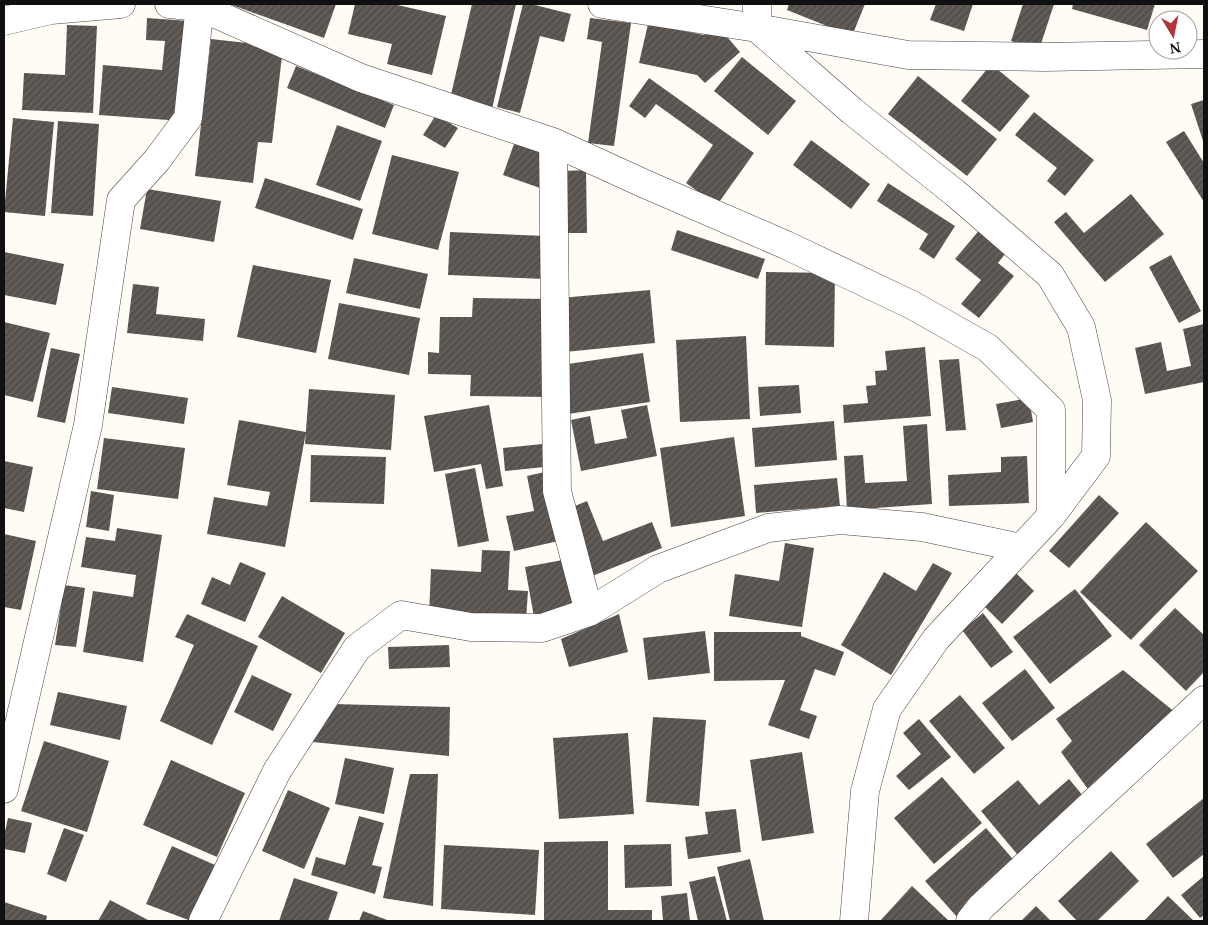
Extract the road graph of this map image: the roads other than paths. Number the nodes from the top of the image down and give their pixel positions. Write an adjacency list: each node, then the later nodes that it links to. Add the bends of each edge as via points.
1 (121, 4): 6 (street, via 51,10)
2 (169, 4): 4 (street)
3 (602, 4): 5 (street)
4 (200, 5): 8 (street, via 361,78); 13 (street, via 188,118 157,160 121,200 88,425)
5 (757, 16): 7 (street, via 908,55); 9 (street, via 852,111 955,193 1050,276 1081,327 1097,400 1096,456)
6 (4, 21)
7 (1204, 54)
8 (553, 142): 9 (street, via 786,244 912,305 988,348 1051,410); 11 (street, via 557,491)
9 (1051, 516): 10 (street)
10 (1021, 548): 11 (street, via 922,527 840,520 768,528 658,569); 15 (street, via 936,639 887,709 866,791)
11 (589, 612): 14 (street, via 542,628 471,628 401,615 357,648 277,772)
12 (1204, 700): 16 (street, via 981,907)
13 (4, 789)
14 (202, 921)
15 (854, 921)
16 (970, 921)

